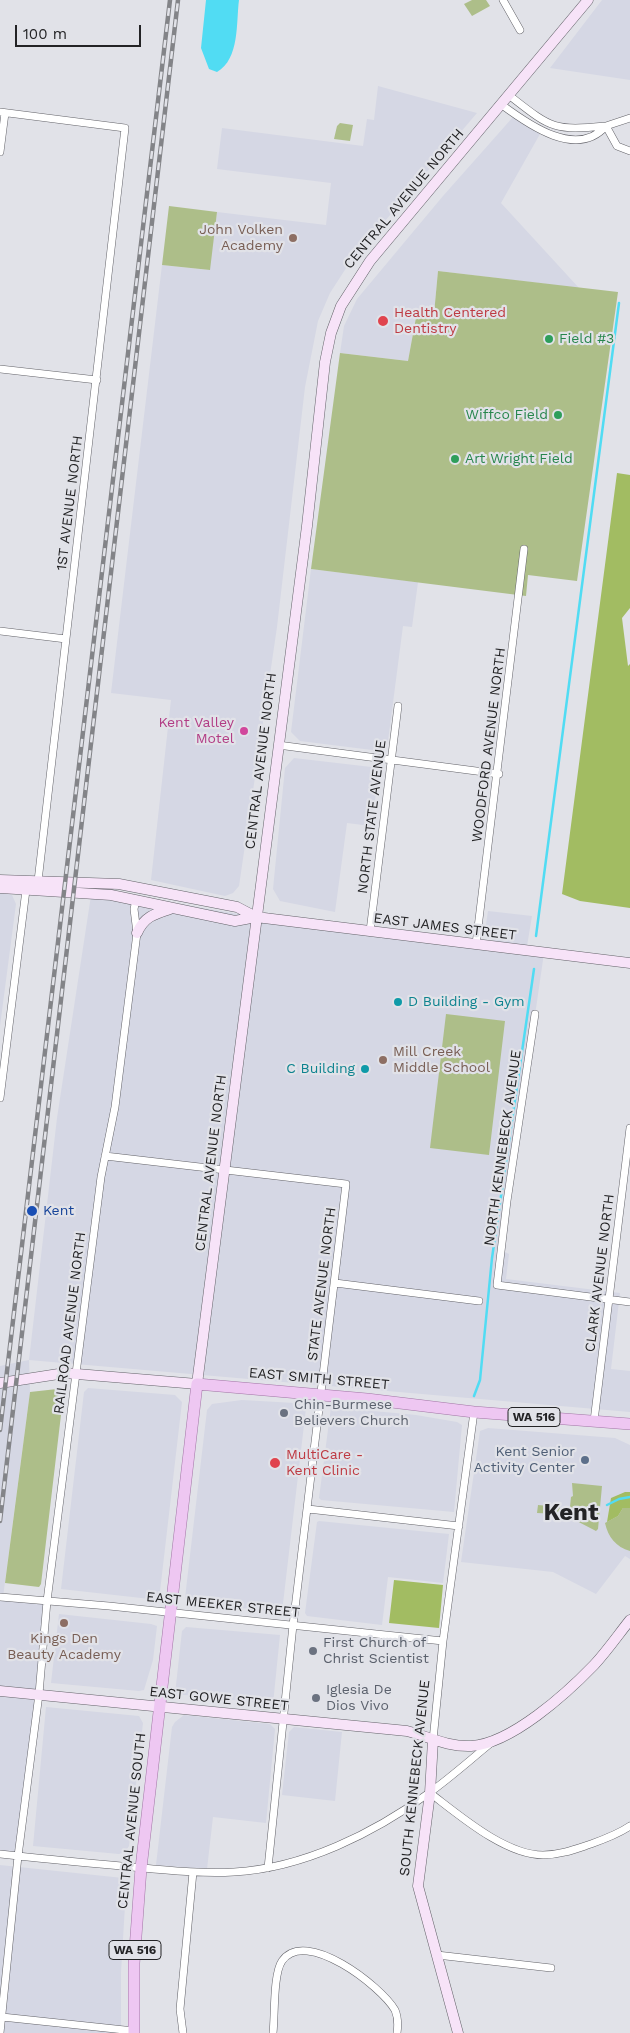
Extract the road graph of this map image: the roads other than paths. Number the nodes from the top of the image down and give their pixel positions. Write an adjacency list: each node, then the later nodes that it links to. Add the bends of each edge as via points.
1 (503, 0): 3 (street)
2 (588, 0): 4 (main road, CENTRAL AVENUE NORTH)
3 (520, 30)
4 (510, 96): 5 (main road, CENTRAL AVENUE NORTH); 8 (street, via 539,119 558,128)
5 (502, 105): 8 (street, via 540,131 565,138 588,140); 17 (main road, CENTRAL AVENUE NORTH, via 370,261 335,320 325,362)
6 (3, 112): 10 (street); 12 (street, 1ST AVENUE NORTH, via 125,128)
7 (630, 118): 8 (street)
8 (606, 126): 9 (street, via 617,146)
9 (630, 151)
10 (0, 152)
11 (0, 369): 12 (street)
12 (97, 380): 15 (street, 1ST AVENUE NORTH)
13 (524, 549): 19 (street, WOODFORD AVENUE NORTH)
14 (0, 631): 15 (street)
15 (66, 640): 21 (street, 1ST AVENUE NORTH)
16 (398, 706): 18 (street, NORTH STATE AVENUE)
17 (278, 745): 18 (street); 26 (main road, CENTRAL AVENUE NORTH)
18 (392, 760): 19 (street); 27 (street, NORTH STATE AVENUE)
19 (499, 774): 29 (street, WOODFORD AVENUE NORTH)
20 (0, 880): 21 (main road, EAST JAMES STREET)
21 (38, 881): 26 (main road, EAST JAMES STREET, via 89,881 139,887 237,907)
22 (0, 888): 23 (main road, EAST JAMES STREET)
23 (26, 890): 24 (main road, EAST JAMES STREET, via 93,892); 32 (street)
24 (136, 900): 25 (main road, EAST JAMES STREET); 28 (street, RAILROAD AVENUE NORTH)
25 (173, 908): 26 (main road, EAST JAMES STREET, via 235,921); 28 (main road, via 150,916)
26 (256, 917): 27 (main road, EAST JAMES STREET); 35 (main road, CENTRAL AVENUE NORTH)
27 (370, 931): 29 (main road, EAST JAMES STREET)
28 (137, 933): 34 (street, RAILROAD AVENUE NORTH, via 115,1107)
29 (476, 944): 30 (main road, EAST JAMES STREET)
30 (630, 962)
31 (534, 1014): 37 (street, NORTH KENNEBECK AVENUE, via 497,1285)
32 (0, 1098)
33 (630, 1128): 37 (street, CLARK AVENUE NORTH)
34 (105, 1156): 35 (street); 40 (street, RAILROAD AVENUE NORTH)
35 (226, 1170): 36 (street, STATE AVENUE NORTH, via 346,1184); 42 (main road, CENTRAL AVENUE NORTH)
36 (335, 1283): 38 (street); 43 (street, STATE AVENUE NORTH)
37 (609, 1300): 39 (street); 45 (street, CLARK AVENUE NORTH)
38 (479, 1301)
39 (630, 1302)
40 (76, 1373): 41 (main road, EAST SMITH STREET, via 36,1375); 42 (main road, EAST SMITH STREET); 50 (street, RAILROAD AVENUE NORTH)
41 (3, 1382)
42 (198, 1384): 43 (main road, EAST SMITH STREET / WA 516); 51 (main road, CENTRAL AVENUE NORTH / WA 516)
43 (322, 1394): 44 (main road, EAST SMITH STREET / WA 516); 47 (street, STATE AVENUE NORTH)
44 (474, 1412): 45 (main road, EAST SMITH STREET / WA 516); 48 (street)
45 (594, 1421): 46 (main road, EAST SMITH STREET / WA 516)
46 (630, 1424)
47 (308, 1509): 48 (street); 53 (street, STATE AVENUE NORTH)
48 (460, 1526): 54 (street)
49 (0, 1597): 50 (street, EAST MEEKER STREET)
50 (47, 1601): 51 (street, EAST MEEKER STREET); 56 (street, RAILROAD AVENUE NORTH)
51 (171, 1612): 53 (street, EAST MEEKER STREET); 57 (main road, CENTRAL AVENUE SOUTH / WA 516)
52 (630, 1620): 60 (main road, EAST GOWE STREET, via 578,1682 515,1729)
53 (293, 1625): 54 (street, EAST MEEKER STREET); 58 (street, STATE AVENUE NORTH)
54 (443, 1641): 59 (street, SOUTH KENNEBECK AVENUE)
55 (0, 1691): 56 (main road, EAST GOWE STREET)
56 (39, 1694): 57 (main road, EAST GOWE STREET); 66 (street, RAILROAD AVENUE NORTH)
57 (160, 1707): 58 (main road, EAST GOWE STREET); 67 (main road, CENTRAL AVENUE SOUTH / WA 516)
58 (283, 1719): 59 (main road, EAST GOWE STREET, via 407,1731); 68 (street, STATE AVENUE NORTH)
59 (433, 1740): 60 (main road, EAST GOWE STREET, via 455,1746); 61 (main road, SOUTH KENNEBECK AVENUE)
60 (493, 1741): 61 (street)
61 (430, 1793): 63 (street, via 486,1835 541,1855 557,1854); 68 (street, via 393,1818 350,1840 303,1859); 70 (main road, SOUTH KENNEBECK AVENUE, via 418,1886)
62 (630, 1826): 63 (street)
63 (622, 1832): 64 (street)
64 (630, 1832)
65 (0, 1854): 66 (street)
66 (18, 1856): 67 (street); 72 (street, RAILROAD AVENUE NORTH)
67 (141, 1868): 69 (street); 73 (main road, CENTRAL AVENUE SOUTH / WA 516, via 134,1963)
68 (268, 1868): 69 (street)
69 (193, 1872): 75 (street, via 180,2009)
70 (436, 1955): 71 (street); 78 (main road, SOUTH KENNEBECK AVENUE)
71 (551, 1968)
72 (2, 2017): 73 (street); 74 (street, RAILROAD AVENUE NORTH)
73 (134, 2032)
74 (0, 2033)
75 (183, 2033)
76 (273, 2033): 77 (street, via 281,1962 298,1950 313,1950 361,1977 394,2010)
77 (397, 2033)
78 (458, 2033)

